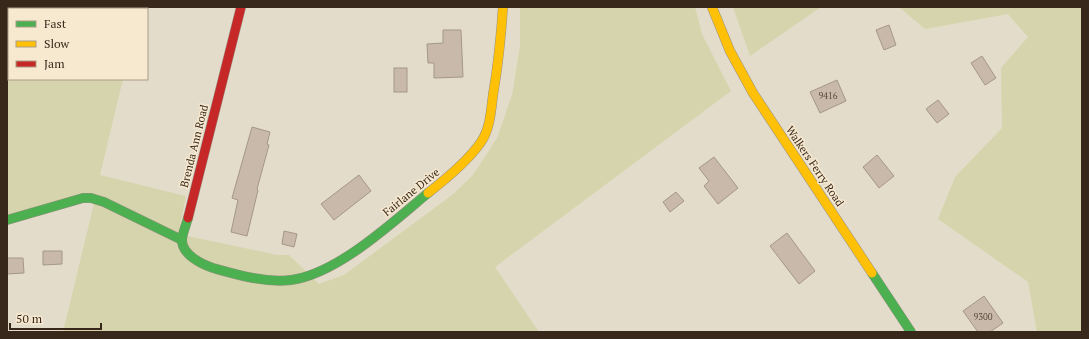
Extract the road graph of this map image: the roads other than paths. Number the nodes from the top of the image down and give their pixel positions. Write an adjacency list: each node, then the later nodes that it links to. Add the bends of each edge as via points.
1 (241, 7): 5 (street, Brenda Ann Road)
2 (503, 7): 5 (street, Fairlane Drive, via 500,54 486,130 481,142 447,178 377,235 319,271 299,278 278,281 244,276 193,260 185,250)
3 (712, 7): 6 (street, Walkers Ferry Road, via 732,58 753,93)
4 (7, 220): 5 (street, via 91,198)
5 (182, 240)
6 (911, 332)

